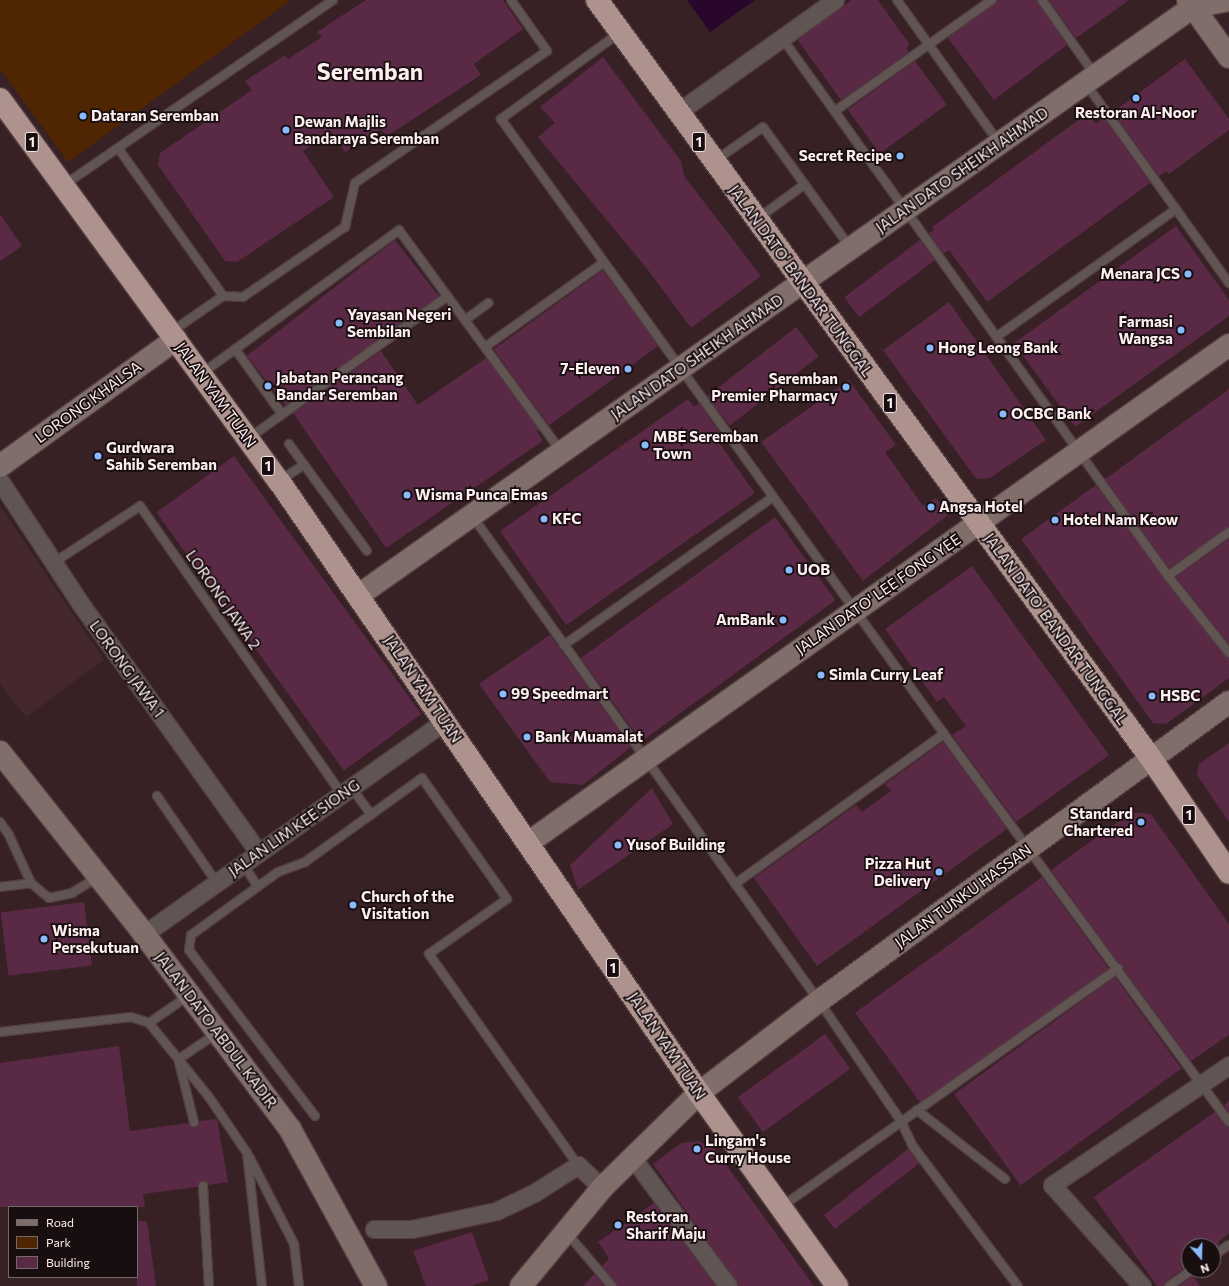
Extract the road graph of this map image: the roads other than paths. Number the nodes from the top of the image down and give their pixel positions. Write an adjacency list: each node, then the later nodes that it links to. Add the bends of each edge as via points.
1 (333, 0): 19 (lane)
2 (511, 0): 30 (lane, via 547,51 355,183 345,227 243,297)
3 (597, 0): 10 (highway, JALAN DATO' BANDAR TUNGGAL / 1)
4 (835, 0): 11 (street)
5 (897, 0): 12 (lane)
6 (992, 0): 12 (lane)
7 (1042, 0): 14 (lane)
8 (1193, 2): 9 (main road); 13 (main road); 14 (main road, JALAN DATO SHEIKH AHMAD)
9 (1228, 2)
10 (620, 32): 17 (highway, JALAN DATO' BANDAR TUNGGAL / 1); 27 (lane, via 501,119)
11 (782, 38): 16 (lane); 17 (street)
12 (929, 45): 16 (lane); 18 (lane)
13 (1229, 56)
14 (1090, 79): 18 (main road, JALAN DATO SHEIKH AHMAD); 23 (lane)
15 (0, 99): 22 (highway, JALAN YAM TUAN / 1)
16 (835, 111): 24 (lane)
17 (678, 112): 20 (highway, JALAN DATO' BANDAR TUNGGAL / 1)
18 (999, 143): 24 (main road, JALAN DATO SHEIKH AHMAD)
19 (118, 148): 22 (lane); 30 (lane)
20 (714, 162): 21 (lane, via 763,127); 25 (highway, JALAN DATO' BANDAR TUNGGAL / 1)
21 (805, 184): 25 (lane); 26 (lane)
22 (64, 185): 34 (highway, JALAN YAM TUAN / 1)
23 (1176, 209): 29 (lane); 35 (lane)
24 (905, 210): 26 (main road, JALAN DATO SHEIKH AHMAD); 35 (lane)
25 (756, 220): 28 (highway, JALAN DATO' BANDAR TUNGGAL / 1)
26 (850, 248): 28 (main road, JALAN DATO SHEIKH AHMAD)
27 (604, 262): 37 (lane); 39 (lane)
28 (802, 283): 39 (main road, JALAN DATO SHEIKH AHMAD); 52 (highway, JALAN DATO' BANDAR TUNGGAL / 1)
29 (1229, 283)
30 (223, 296): 34 (lane)
31 (448, 296): 33 (lane); 38 (lane, via 399,230); 41 (lane)
32 (488, 303): 33 (lane)
33 (465, 320): 37 (lane)
34 (174, 335): 40 (highway, JALAN YAM TUAN / 1); 47 (main road, LORONG KHALSA)
35 (996, 337): 45 (lane)
36 (1229, 345): 45 (main road, JALAN DATO' LEE FONG YEE)
37 (485, 347): 44 (lane)
38 (235, 349): 40 (lane); 41 (lane)
39 (680, 368): 44 (main road, JALAN DATO SHEIKH AHMAD); 50 (lane)
40 (201, 374): 42 (highway, JALAN YAM TUAN / 1)
41 (282, 414): 42 (lane)
42 (248, 439): 49 (highway, JALAN YAM TUAN / 1)
43 (289, 444): 46 (lane)
44 (562, 452): 51 (main road, JALAN DATO SHEIKH AHMAD)
45 (1078, 452): 52 (main road, JALAN DATO' LEE FONG YEE); 56 (lane)
46 (304, 465): 49 (lane); 54 (lane)
47 (0, 466)
48 (0, 481): 55 (street, LORONG JAWA 1)
49 (279, 481): 57 (highway, JALAN YAM TUAN / 1)
50 (772, 497): 58 (lane); 59 (lane)
51 (472, 516): 57 (main road, JALAN DATO SHEIKH AHMAD); 59 (lane)
52 (979, 523): 58 (main road, JALAN DATO' LEE FONG YEE); 65 (highway, JALAN DATO' BANDAR TUNGGAL / 1)
53 (1229, 532): 56 (lane)
54 (367, 551)
55 (53, 563): 67 (lane, LORONG JAWA 2, via 140,506); 75 (street, LORONG JAWA 1)
56 (1168, 576): 60 (lane)
57 (359, 596): 62 (highway, JALAN YAM TUAN / 1)
58 (855, 610): 63 (lane); 66 (main road, JALAN DATO' LEE FONG YEE)
59 (564, 645): 66 (lane)
60 (1229, 653)
61 (1229, 702): 65 (main road, JALAN TUNKU HASSAN)
62 (445, 721): 67 (street, JALAN LIM KEE SIONG); 73 (highway, JALAN YAM TUAN / 1)
63 (944, 734): 74 (lane); 81 (lane)
64 (0, 752): 78 (main road, JALAN DATO ABDUL KADIR)
65 (1150, 757): 74 (main road, JALAN TUNKU HASSAN); 77 (highway, JALAN DATO' BANDAR TUNGGAL / 1)
66 (646, 759): 73 (main road, JALAN DATO' LEE FONG YEE); 81 (lane)
67 (347, 791): 69 (lane); 75 (street, JALAN LIM KEE SIONG)
68 (157, 796): 80 (lane)
69 (371, 815): 83 (lane, via 305,862 278,872); 102 (lane, via 422,778 507,899 429,954)
70 (0, 822): 71 (lane)
71 (9, 835): 72 (lane); 79 (lane)
72 (0, 836)
73 (528, 843): 94 (highway, JALAN YAM TUAN / 1)
74 (1028, 848): 85 (lane); 87 (main road, JALAN TUNKU HASSAN)
75 (259, 853): 76 (street, JALAN LIM KEE SIONG)
76 (243, 864): 80 (street, JALAN LIM KEE SIONG); 83 (lane)
77 (1229, 873)
78 (98, 877): 79 (lane, via 72,893 49,898); 84 (main road, JALAN DATO ABDUL KADIR)
79 (31, 883): 82 (lane)
80 (217, 883): 84 (street, JALAN LIM KEE SIONG)
81 (735, 884): 87 (lane)
82 (0, 887)
83 (258, 887): 96 (lane, via 191,935 189,950)
84 (144, 934): 86 (main road, JALAN DATO ABDUL KADIR)
85 (1118, 968): 93 (lane); 95 (lane)
86 (189, 995): 88 (lane); 90 (main road, JALAN DATO ABDUL KADIR)
87 (819, 1001): 94 (main road, JALAN TUNKU HASSAN); 97 (lane)
88 (149, 1022): 89 (lane, via 132,1017); 91 (lane)
89 (0, 1032)
90 (218, 1033): 91 (lane); 113 (main road, JALAN DATO ABDUL KADIR, via 290,1129)
91 (179, 1059): 98 (lane); 100 (lane, via 223,1115)
92 (1229, 1065): 93 (street)
93 (1202, 1084): 99 (lane); 119 (street, via 1052,1186)
94 (699, 1093): 101 (main road, JALAN TUNKU HASSAN); 106 (highway, JALAN YAM TUAN / 1)
95 (918, 1110): 97 (lane); 103 (lane)
96 (315, 1116)
97 (902, 1121): 106 (lane); 118 (lane, via 912,1145)
98 (194, 1122)
99 (1229, 1122)
100 (247, 1153): 111 (lane); 112 (lane, via 294,1244)
101 (632, 1157): 105 (main road, JALAN TUNKU HASSAN); 116 (street)
102 (578, 1165): 105 (street); 107 (street, via 534,1193 496,1211 412,1229)
103 (1005, 1179)
104 (203, 1186): 110 (lane)
105 (602, 1188): 108 (main road, JALAN TUNKU HASSAN)
106 (781, 1207): 117 (highway, JALAN YAM TUAN / 1)
107 (374, 1229)
108 (566, 1231): 114 (main road, JALAN TUNKU HASSAN); 115 (lane)
109 (1181, 1278): 120 (lane)
110 (209, 1286)
111 (262, 1286)
112 (299, 1286)
113 (376, 1286)
114 (521, 1286)
115 (612, 1286)
116 (728, 1286)
117 (837, 1286)
118 (1018, 1286)
119 (1142, 1286)
120 (1169, 1286)

